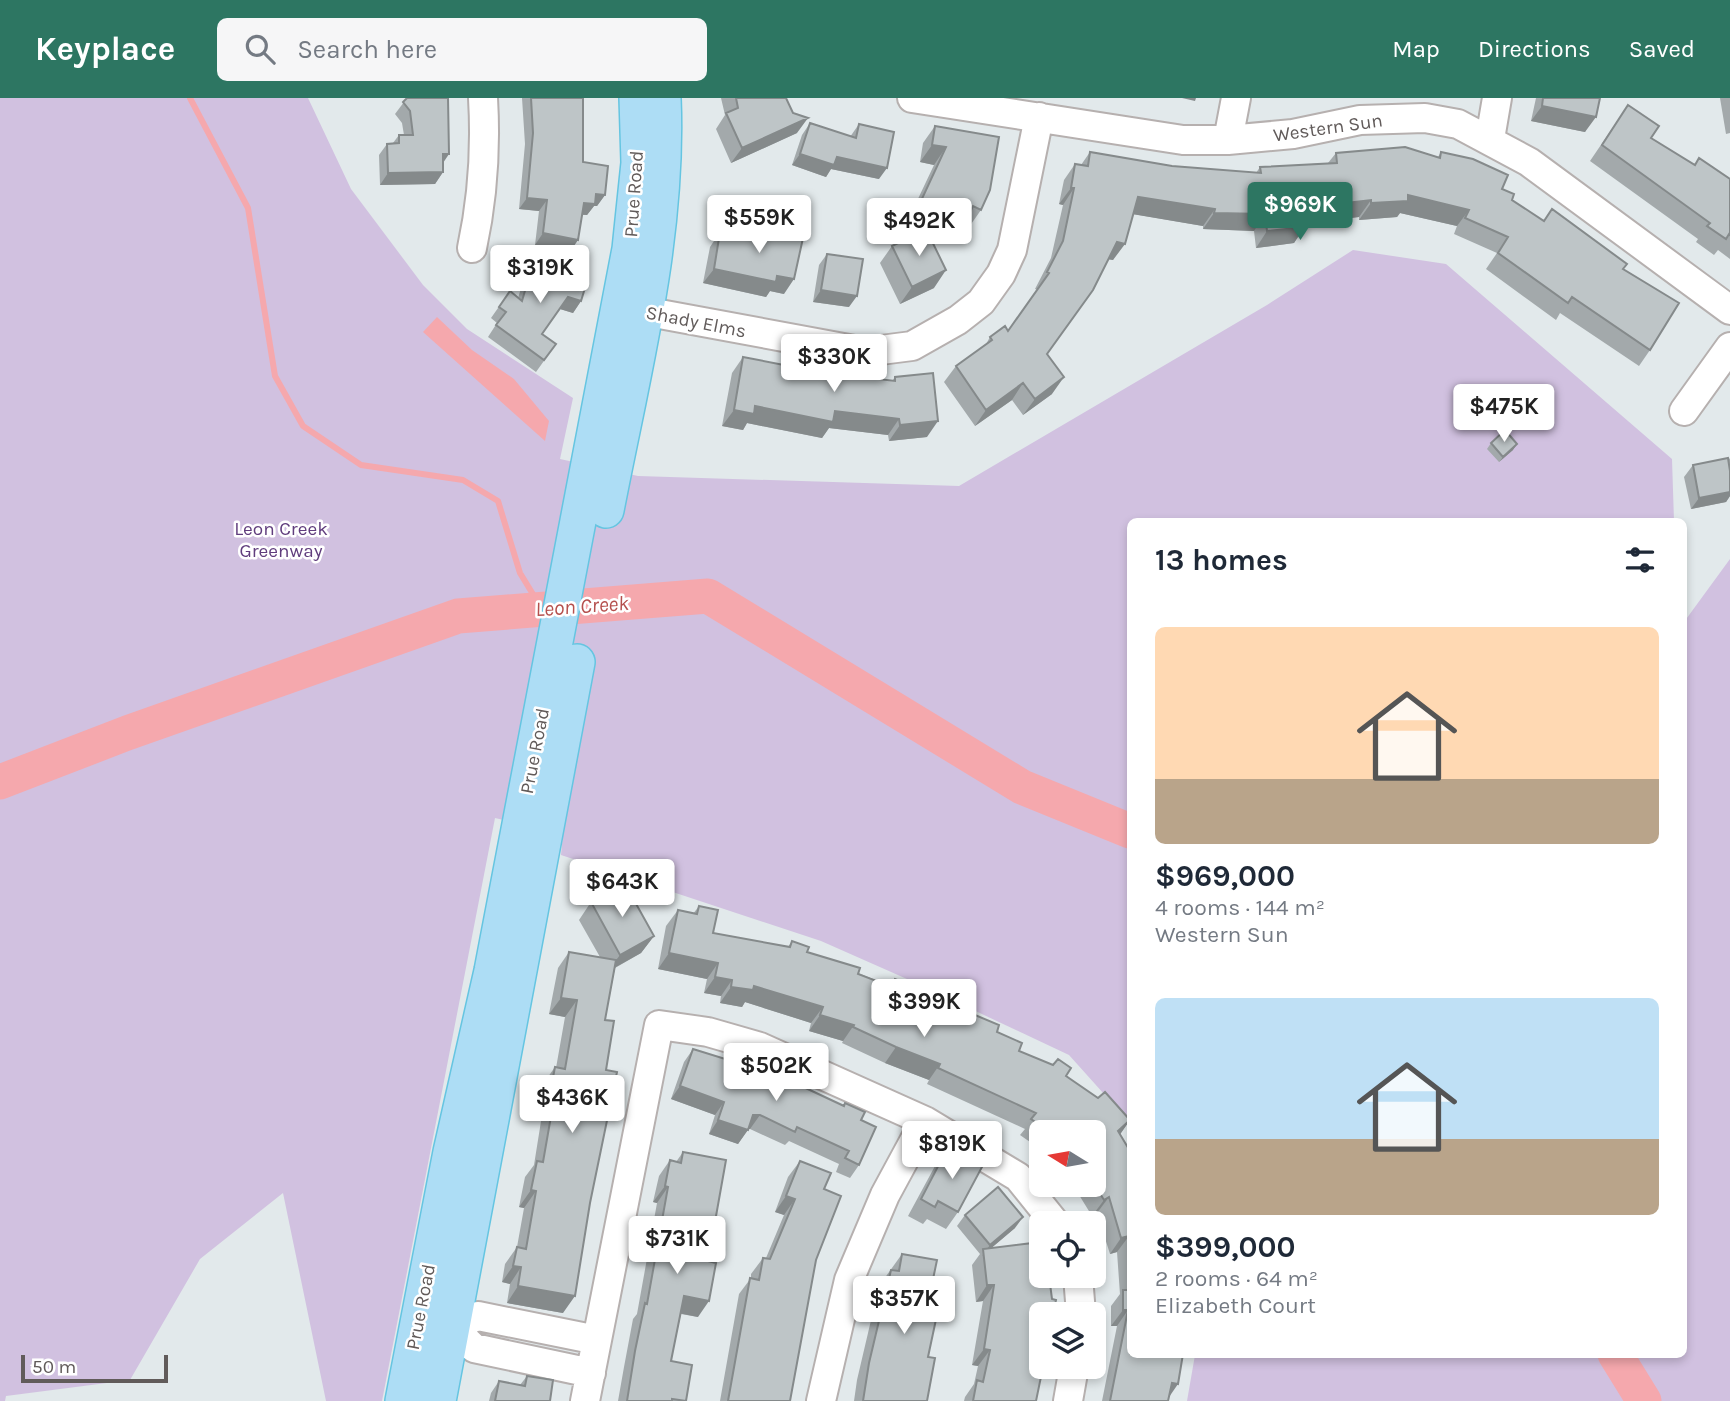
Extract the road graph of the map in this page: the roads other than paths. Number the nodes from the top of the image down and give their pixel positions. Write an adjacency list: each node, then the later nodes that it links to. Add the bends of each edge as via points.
1 (484, 98): 10 (street, via 486,146)
2 (637, 98): 11 (main road, Prue Road)
3 (663, 98): 11 (main road, Prue Road, via 662,205)
4 (912, 98): 7 (street, Western Sun)
5 (1236, 98): 9 (street)
6 (1497, 98): 8 (street)
7 (1039, 117): 9 (street, Western Sun, via 1183,140); 11 (street, Shady Elms, via 1013,250 1001,274 981,302 912,346 865,352)
8 (1490, 139): 9 (street, Western Sun, via 1458,124 1424,118 1360,120 1293,134); 12 (street, Western Sun, via 1529,162)
9 (1228, 140)
10 (472, 248)
11 (632, 309): 15 (main road, Prue Road)
12 (1730, 310)
13 (1730, 348): 14 (street)
14 (1684, 411)
15 (530, 841): 18 (main road, Prue Road); 19 (main road, Prue Road)
16 (925, 1121): 17 (street, via 1018,1177); 20 (street, via 760,1047 708,1032 659,1025); 26 (street, via 849,1280)
17 (1045, 1211)
18 (420, 1311): 19 (street); 23 (main road, Prue Road)
19 (452, 1326): 20 (street, via 478,1316); 21 (street, via 474,1348); 24 (main road, Prue Road)
20 (597, 1340): 21 (street)
21 (591, 1373): 25 (street)
22 (1072, 1379): 27 (street)
23 (403, 1401)
24 (438, 1401)
25 (585, 1401)
26 (821, 1401)
27 (1068, 1401)

